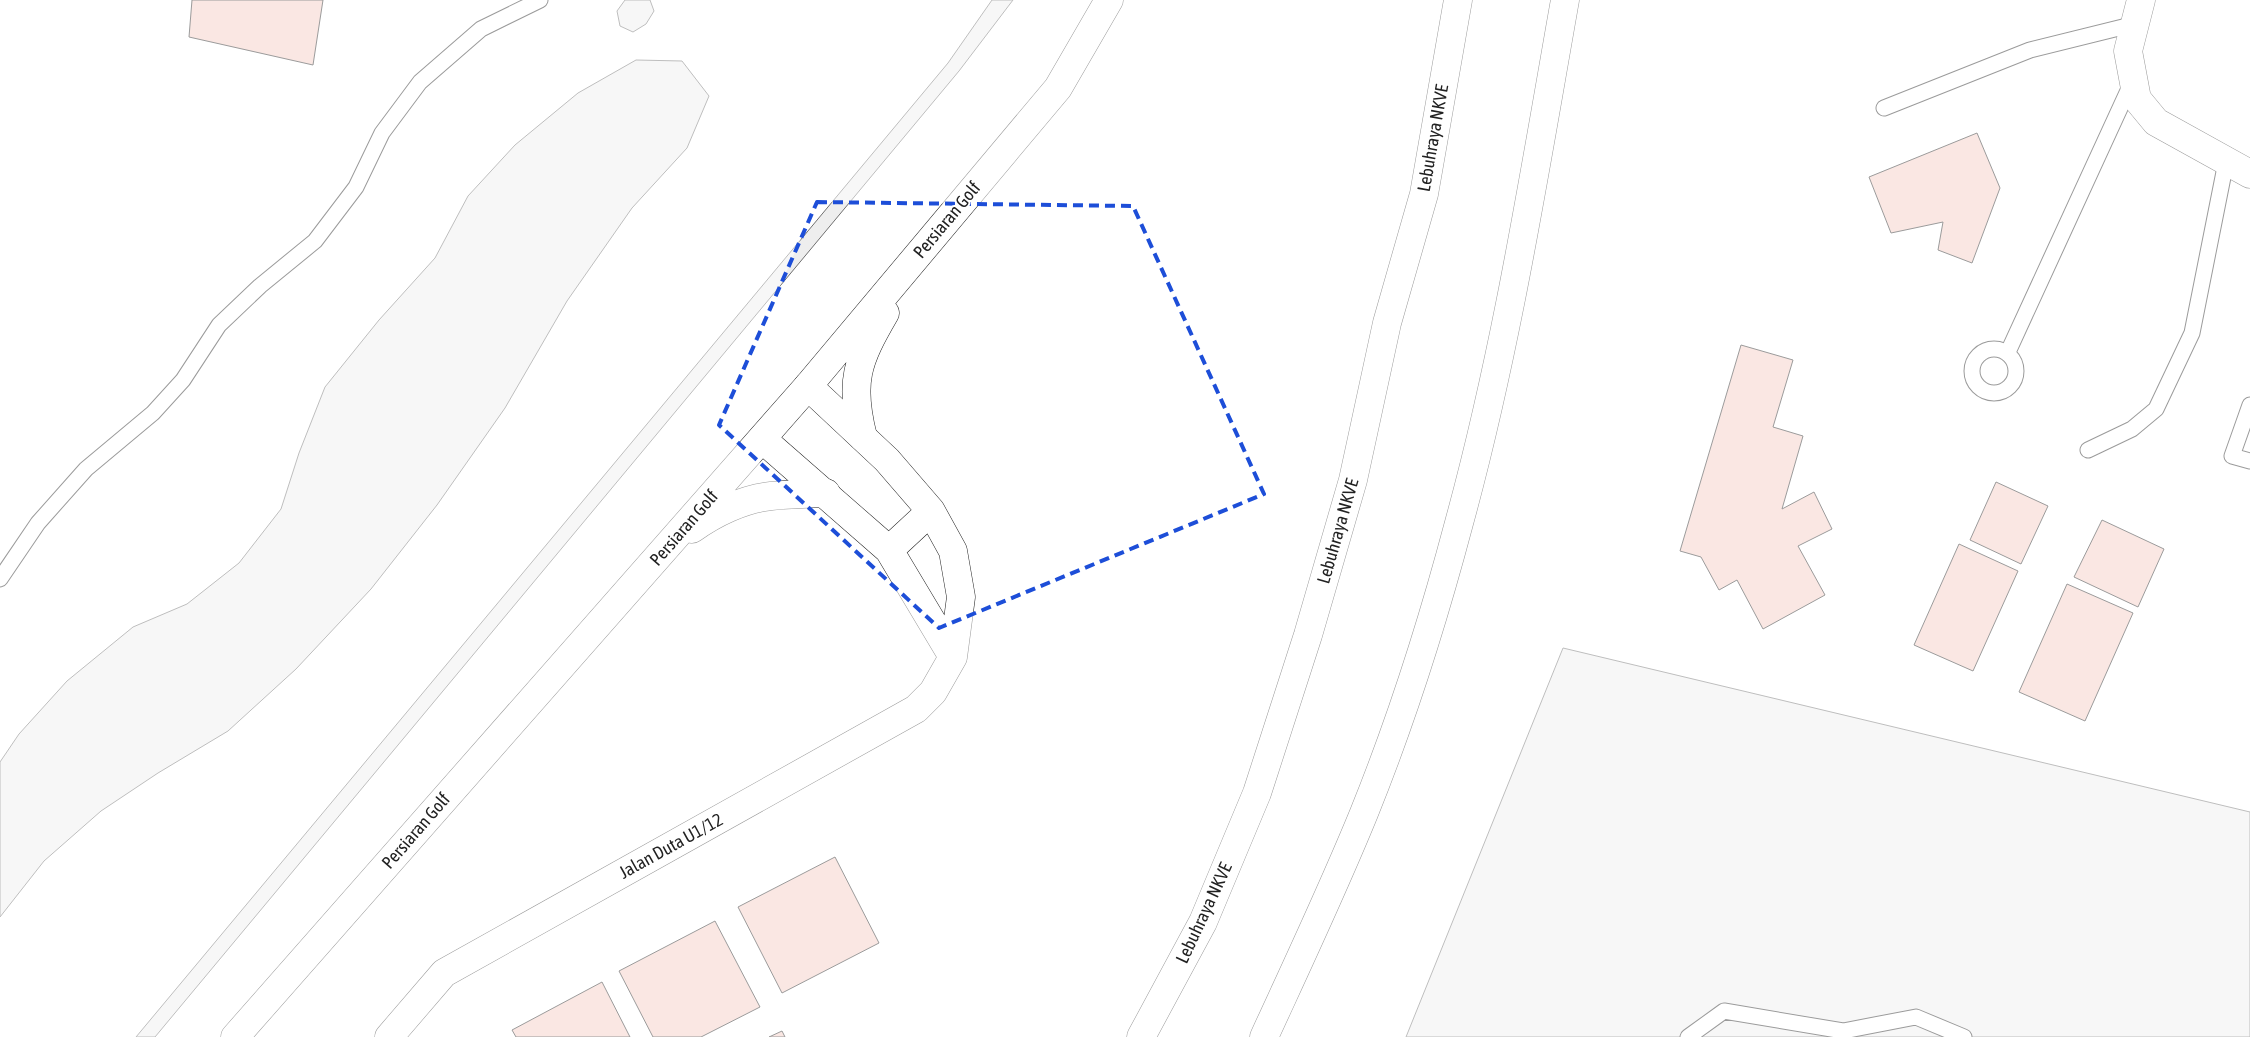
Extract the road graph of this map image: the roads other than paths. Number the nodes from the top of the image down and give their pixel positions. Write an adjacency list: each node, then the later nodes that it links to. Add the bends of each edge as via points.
1 (540, 0): 22 (lane, via 481,29 420,82 382,133 356,187 315,241 260,286 219,326 183,380 154,413 80,476 38,523)
2 (1109, 0): 10 (main road, Persiaran Golf, via 1058,88)
3 (1458, 0): 26 (main road, Lebuhraya NKVE, via 1424,194 1387,324 1353,480 1308,636 1258,793 1203,922)
4 (1565, 0): 27 (main road, via 1524,234 1460,523 1414,673 1364,812)
5 (2138, 12): 6 (main road, via 2128,51); 7 (lane, via 2030,50)
6 (2133, 78): 8 (main road, via 2137,99 2156,122); 11 (lane)
7 (1884, 108)
8 (2226, 162): 9 (main road); 16 (lane, via 2192,333 2156,409 2132,429)
9 (2250, 174)
10 (919, 253): 12 (main road, Persiaran Golf); 14 (main road, via 861,356 856,399)
11 (2008, 352)
12 (808, 386): 14 (main road); 15 (main road, Persiaran Golf)
13 (2250, 405): 17 (lane, via 2232,456)
14 (863, 437): 19 (main road)
15 (762, 439): 18 (main road); 20 (main road, Persiaran Golf)
16 (2088, 450)
17 (2250, 462)
18 (826, 493): 20 (main road, via 769,496 737,505 707,518); 21 (main road)
19 (931, 511): 21 (main road); 23 (main road, via 953,551 961,597)
20 (670, 544): 24 (main road, Persiaran Golf)
21 (890, 550): 23 (main road)
22 (0, 579)
23 (953, 657): 25 (main road, Jalan Duta U1/12, via 933,692 916,709 444,973)
24 (235, 1037)
25 (389, 1037)
26 (1140, 1037)
27 (1264, 1037)
28 (1688, 1037): 29 (lane, via 1724,1011 1843,1031 1916,1017)
29 (1964, 1037)

